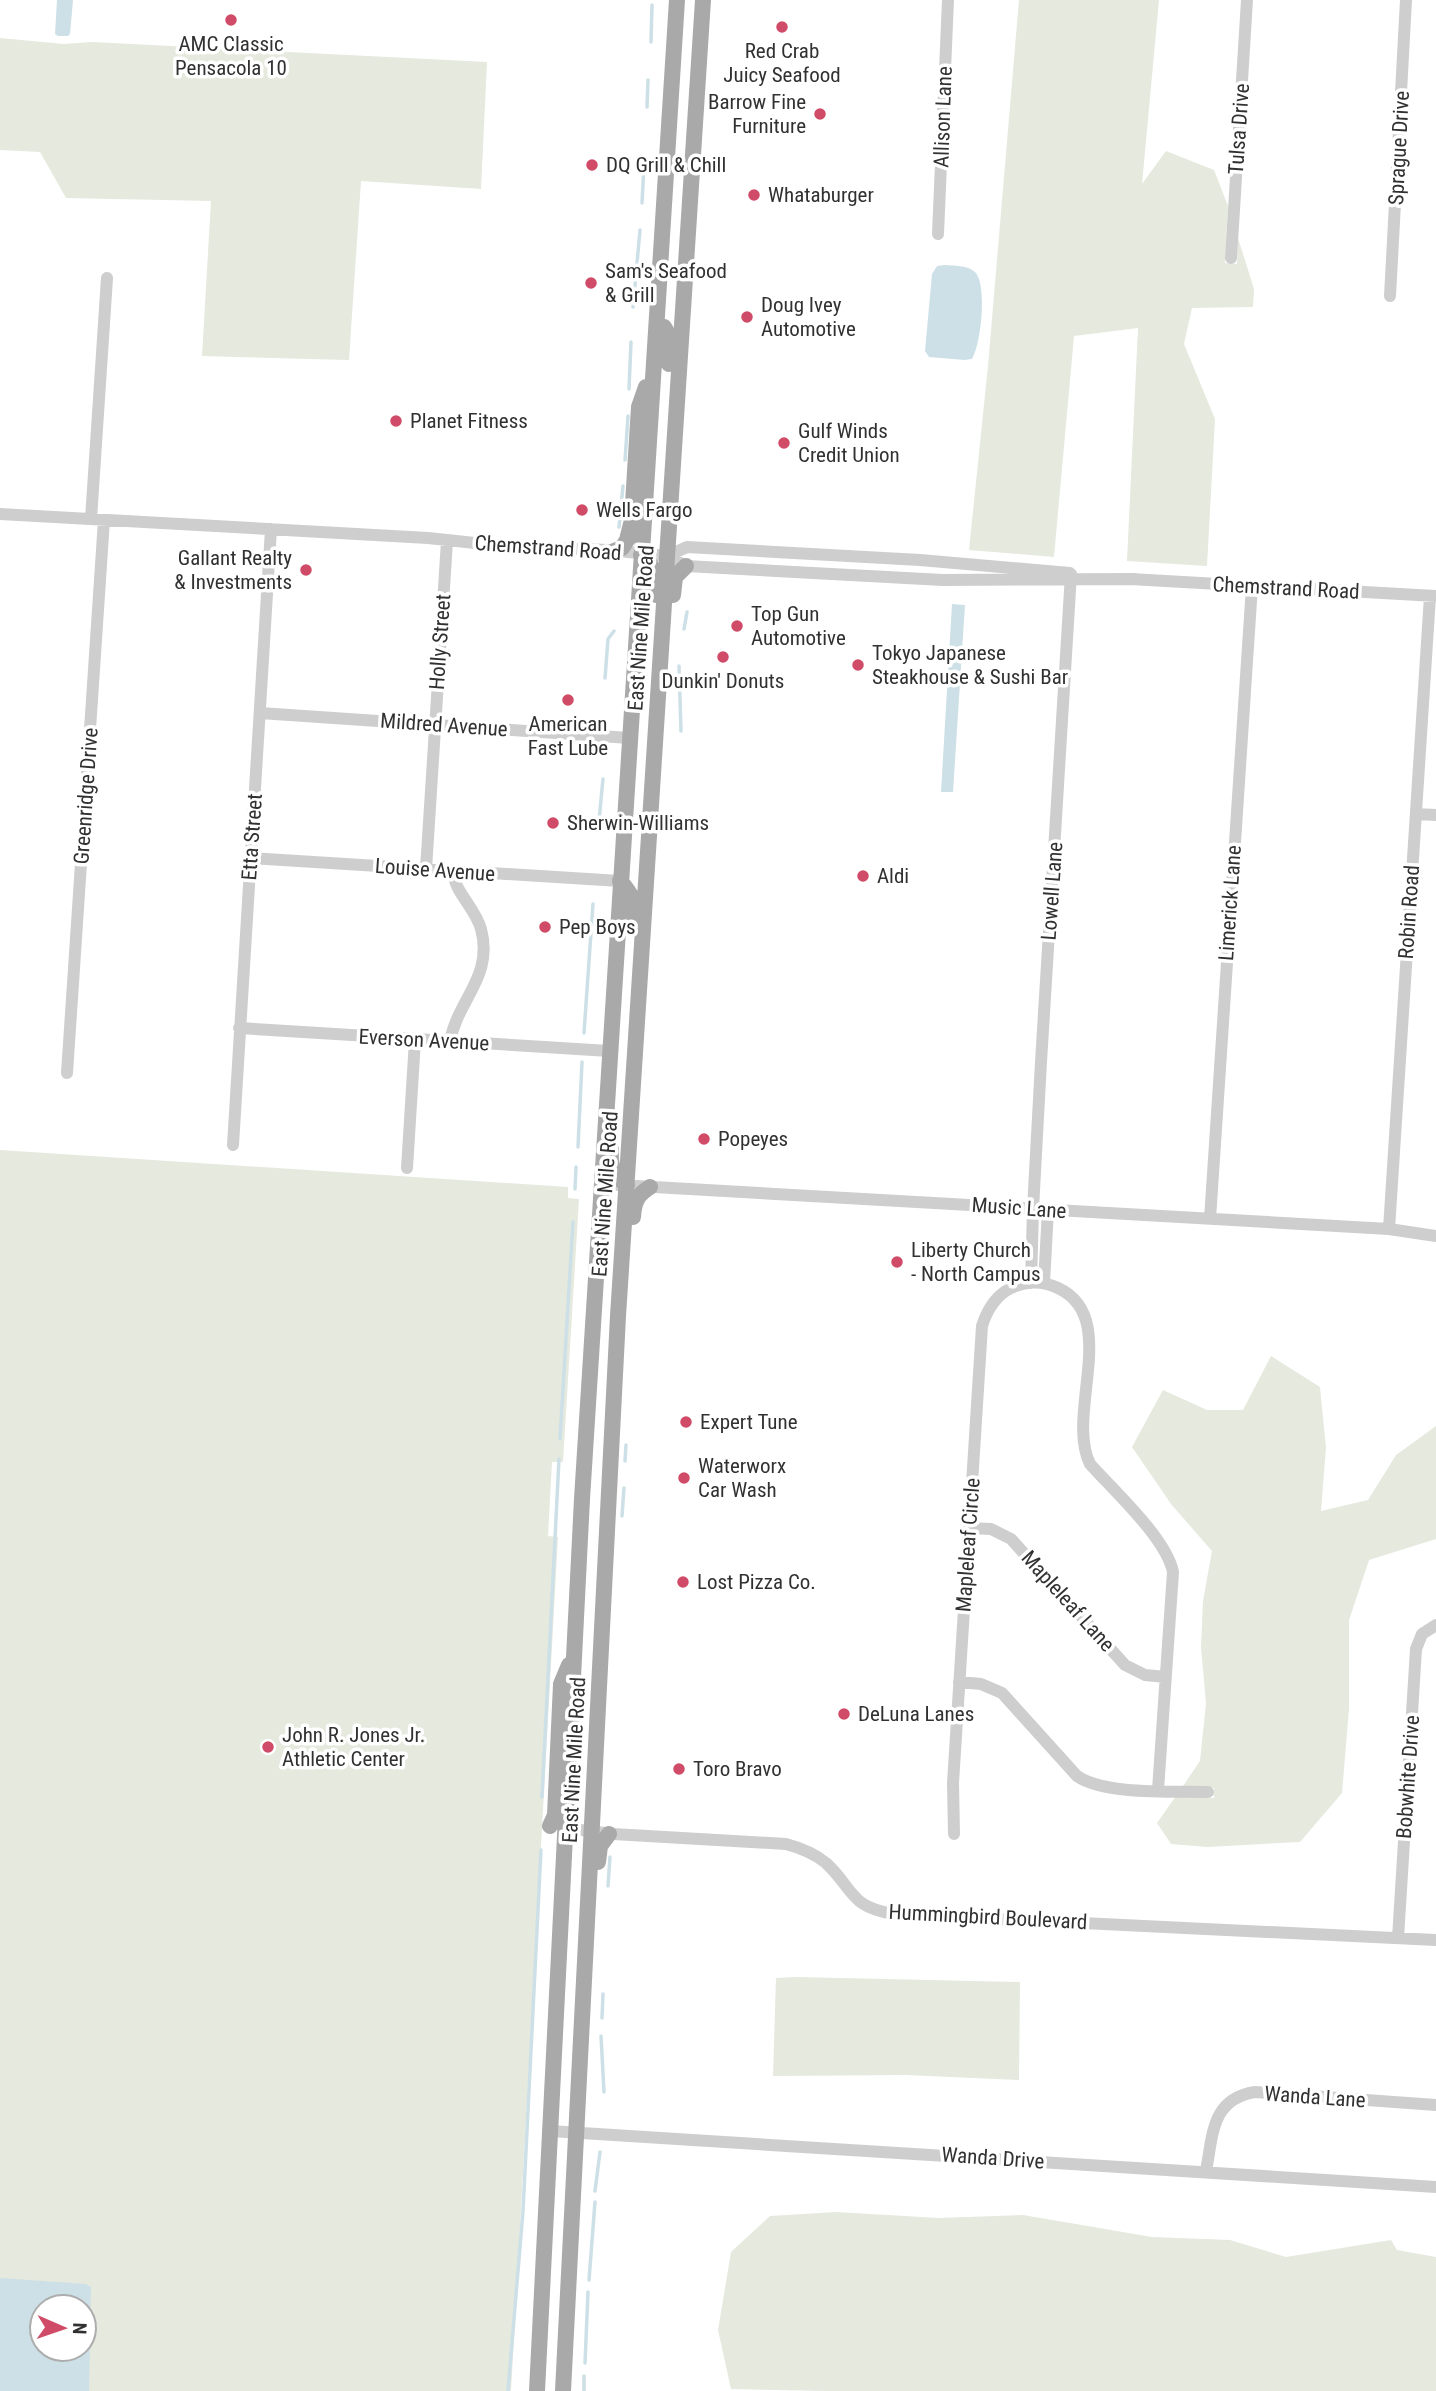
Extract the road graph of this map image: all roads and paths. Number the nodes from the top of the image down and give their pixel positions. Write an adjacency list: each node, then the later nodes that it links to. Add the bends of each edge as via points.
1 (677, 0): 8 (main road, East Nine Mile Road)
2 (694, 0): 9 (main road, via 683,156)
3 (703, 0): 9 (main road, East Nine Mile Road)
4 (714, 0): 9 (main road, via 705,137)
5 (948, 0): 11 (street, Allison Lane)
6 (1247, 0): 12 (street, Tulsa Drive)
7 (1406, 0): 14 (street, Sprague Drive)
8 (672, 67): 10 (main road, via 679,98); 17 (main road, East Nine Mile Road)
9 (691, 184): 15 (main road, East Nine Mile Road)
10 (671, 215): 15 (main road, via 678,224 678,298); 16 (main road)
11 (937, 233)
12 (1231, 258)
13 (107, 278): 20 (street, Greenridge Drive)
14 (1390, 296)
15 (683, 309): 18 (main road, East Nine Mile Road)
16 (664, 327): 18 (main road, via 670,346 664,431); 25 (main road, via 652,543)
17 (653, 368): 23 (main road, via 639,407 632,520 627,540); 24 (main road, East Nine Mile Road)
18 (673, 463): 25 (main road, East Nine Mile Road)
19 (0, 514): 20 (street, Chemstrand Road)
20 (97, 520): 21 (street, Chemstrand Road); 47 (street, Greenridge Drive)
21 (271, 529): 22 (street, Chemstrand Road); 30 (street, Etta Street)
22 (447, 541): 23 (street, Chemstrand Road); 31 (street, Holly Street)
23 (614, 551): 24 (street, Chemstrand Road)
24 (641, 555): 25 (street, Chemstrand Road); 32 (main road, East Nine Mile Road); 33 (main road, via 652,564 656,587 644,767)
25 (667, 556): 26 (street, Chemstrand Road); 27 (street, Chemstrand Road, via 687,547 920,560); 33 (main road, East Nine Mile Road)
26 (686, 566): 27 (street, Chemstrand Road, via 943,580); 40 (main road, via 676,577 674,590 652,912)
27 (1071, 576): 28 (street, Chemstrand Road); 54 (street, Lowell Lane)
28 (1252, 586): 29 (street, Chemstrand Road); 56 (street, Limerick Lane)
29 (1433, 596): 34 (street, Robin Road)
30 (260, 713): 31 (street, Mildred Avenue); 36 (street, Etta Street)
31 (435, 725): 32 (street, Mildred Avenue); 37 (street, Holly Street)
32 (629, 738): 39 (main road, East Nine Mile Road)
33 (651, 804): 40 (main road, East Nine Mile Road)
34 (1416, 814): 35 (street); 57 (street, Robin Road)
35 (1436, 815)
36 (250, 858): 37 (street, Louise Avenue); 43 (street, Etta Street)
37 (426, 869): 38 (street, Louise Avenue)
38 (453, 871): 39 (street, Louise Avenue); 45 (street, via 456,886 476,914 484,946 480,974)
39 (620, 881): 41 (main road, via 635,903); 46 (main road, East Nine Mile Road)
40 (642, 938): 41 (main road, East Nine Mile Road)
41 (641, 961): 48 (main road, East Nine Mile Road)
42 (652, 983): 48 (main road, via 639,1122)
43 (239, 1028): 44 (street, Everson Avenue); 49 (street, Etta Street)
44 (415, 1040): 45 (street, Everson Avenue); 50 (street)
45 (450, 1042): 46 (street, Everson Avenue)
46 (609, 1051): 51 (main road, East Nine Mile Road); 52 (main road, via 616,1068 610,1163 615,1177)
47 (68, 1073)
48 (629, 1143): 52 (main road, East Nine Mile Road)
49 (233, 1146)
50 (407, 1168)
51 (600, 1184): 52 (street, Music Lane); 61 (main road, East Nine Mile Road)
52 (627, 1185): 53 (street, Music Lane); 60 (main road, East Nine Mile Road)
53 (650, 1187): 54 (street, Music Lane); 60 (main road, via 634,1203 629,1275)
54 (1033, 1209): 55 (street, Music Lane); 59 (street)
55 (1048, 1210): 56 (street, Music Lane); 59 (street)
56 (1210, 1219): 57 (street, Music Lane)
57 (1389, 1229): 58 (street, Music Lane)
58 (1436, 1236)
59 (1038, 1283): 63 (street, Mapleleaf Circle, via 999,1296 982,1326); 66 (street, via 1071,1296 1087,1322 1083,1443 1090,1464 1170,1560)
60 (618, 1316): 62 (main road, East Nine Mile Road)
61 (590, 1359): 62 (main road, via 590,1488 594,1495); 64 (main road, East Nine Mile Road)
62 (608, 1499): 71 (main road, East Nine Mile Road)
63 (969, 1528): 66 (street, Mapleleaf Lane, via 991,1529 1011,1539 1125,1665 1145,1675); 67 (street, Mapleleaf Circle)
64 (579, 1542): 70 (main road, East Nine Mile Road); 71 (main road, via 586,1567 575,1812 583,1827)
65 (1436, 1625): 74 (street, Bobwhite Drive, via 1422,1634 1416,1649)
66 (1166, 1677): 68 (street)
67 (959, 1682): 68 (street, via 981,1684 1002,1693 1085,1782); 73 (street, Mapleleaf Circle)
68 (1158, 1790): 69 (street)
69 (1208, 1793)
70 (558, 1827): 71 (street, Hummingbird Boulevard); 76 (main road, via 573,1834 580,1845 573,2023); 78 (main road, East Nine Mile Road)
71 (591, 1831): 72 (street, Hummingbird Boulevard); 76 (main road, East Nine Mile Road)
72 (610, 1834): 74 (street, Hummingbird Boulevard, via 799,1847 824,1861 858,1901 894,1914); 79 (main road, via 600,1846 598,1858)
73 (954, 1835)
74 (1398, 1938): 75 (street, Hummingbird Boulevard)
75 (1436, 1940)
76 (580, 2048): 79 (main road, East Nine Mile Road)
77 (1436, 2105): 80 (street, Wanda Lane, via 1241,2094 1217,2119)
78 (550, 2131): 79 (street, Wanda Drive); 81 (main road, East Nine Mile Road)
79 (580, 2132): 80 (street, Wanda Drive); 87 (main road, via 582,2169 572,2220)
80 (1206, 2171): 82 (street, Wanda Drive)
81 (548, 2183): 83 (main road, East Nine Mile Road); 86 (main road, via 554,2212)
82 (1436, 2187)
83 (544, 2252): 84 (main road, via 529,2351); 85 (main road, East Nine Mile Road)
84 (528, 2391)
85 (537, 2391)
86 (545, 2391)
87 (563, 2391)

